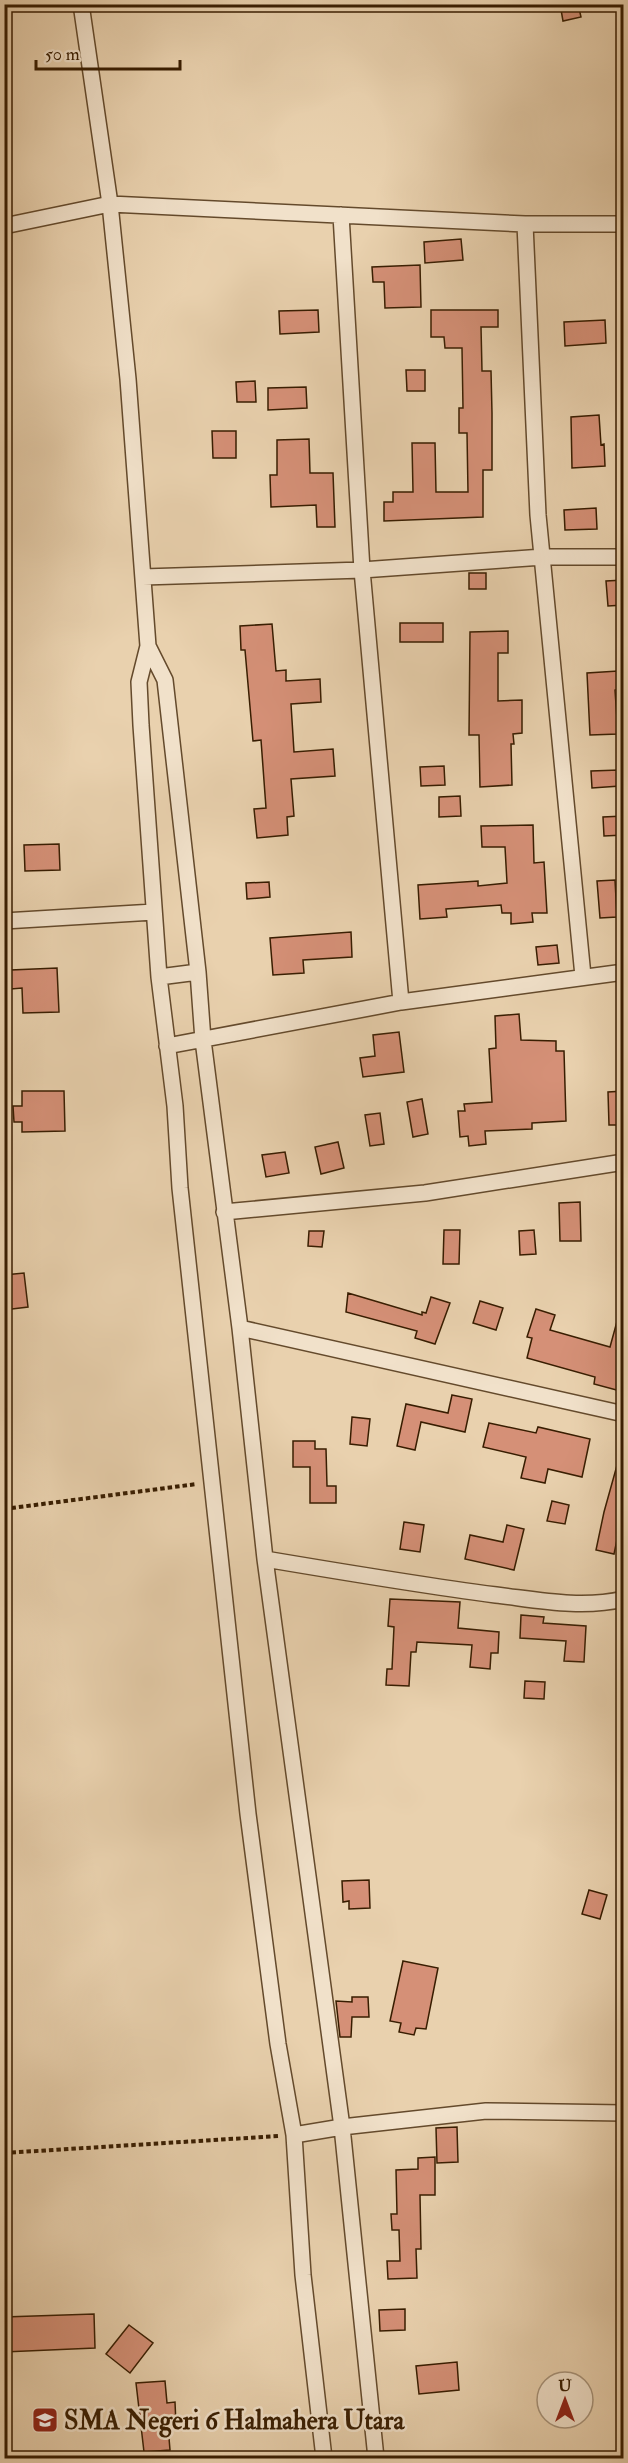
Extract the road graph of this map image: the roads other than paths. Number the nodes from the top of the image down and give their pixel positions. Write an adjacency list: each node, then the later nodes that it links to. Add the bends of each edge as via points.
1 (81, 4): 2 (street)
2 (110, 204): 3 (street); 6 (street); 10 (street)
3 (341, 214): 4 (street); 9 (street)
4 (525, 224): 5 (street); 7 (street)
5 (624, 224)
6 (4, 226)
7 (543, 557): 8 (street); 9 (street); 16 (street)
8 (624, 557)
9 (362, 570): 10 (street); 18 (street)
10 (143, 577): 11 (street)
11 (148, 645): 12 (street, via 139,682); 14 (street, via 165,680)
12 (154, 912): 13 (street); 17 (street)
13 (4, 921)
14 (198, 972): 17 (street); 19 (street)
15 (624, 972): 16 (street)
16 (583, 976): 18 (street)
17 (159, 977): 20 (street)
18 (401, 1002): 19 (street)
19 (203, 1040): 20 (street); 22 (street)
20 (166, 1046): 29 (street, via 248,1814)
21 (624, 1162): 22 (street, via 425,1193)
22 (224, 1212): 23 (street)
23 (240, 1328): 24 (street); 25 (street)
24 (624, 1414)
25 (265, 1559): 26 (street, via 567,1604 605,1604); 28 (street)
26 (624, 1599)
27 (624, 2113): 28 (street, via 486,2111)
28 (342, 2127): 29 (street); 31 (street)
29 (294, 2135): 30 (street, via 303,2275)
30 (324, 2458)
31 (375, 2458)

